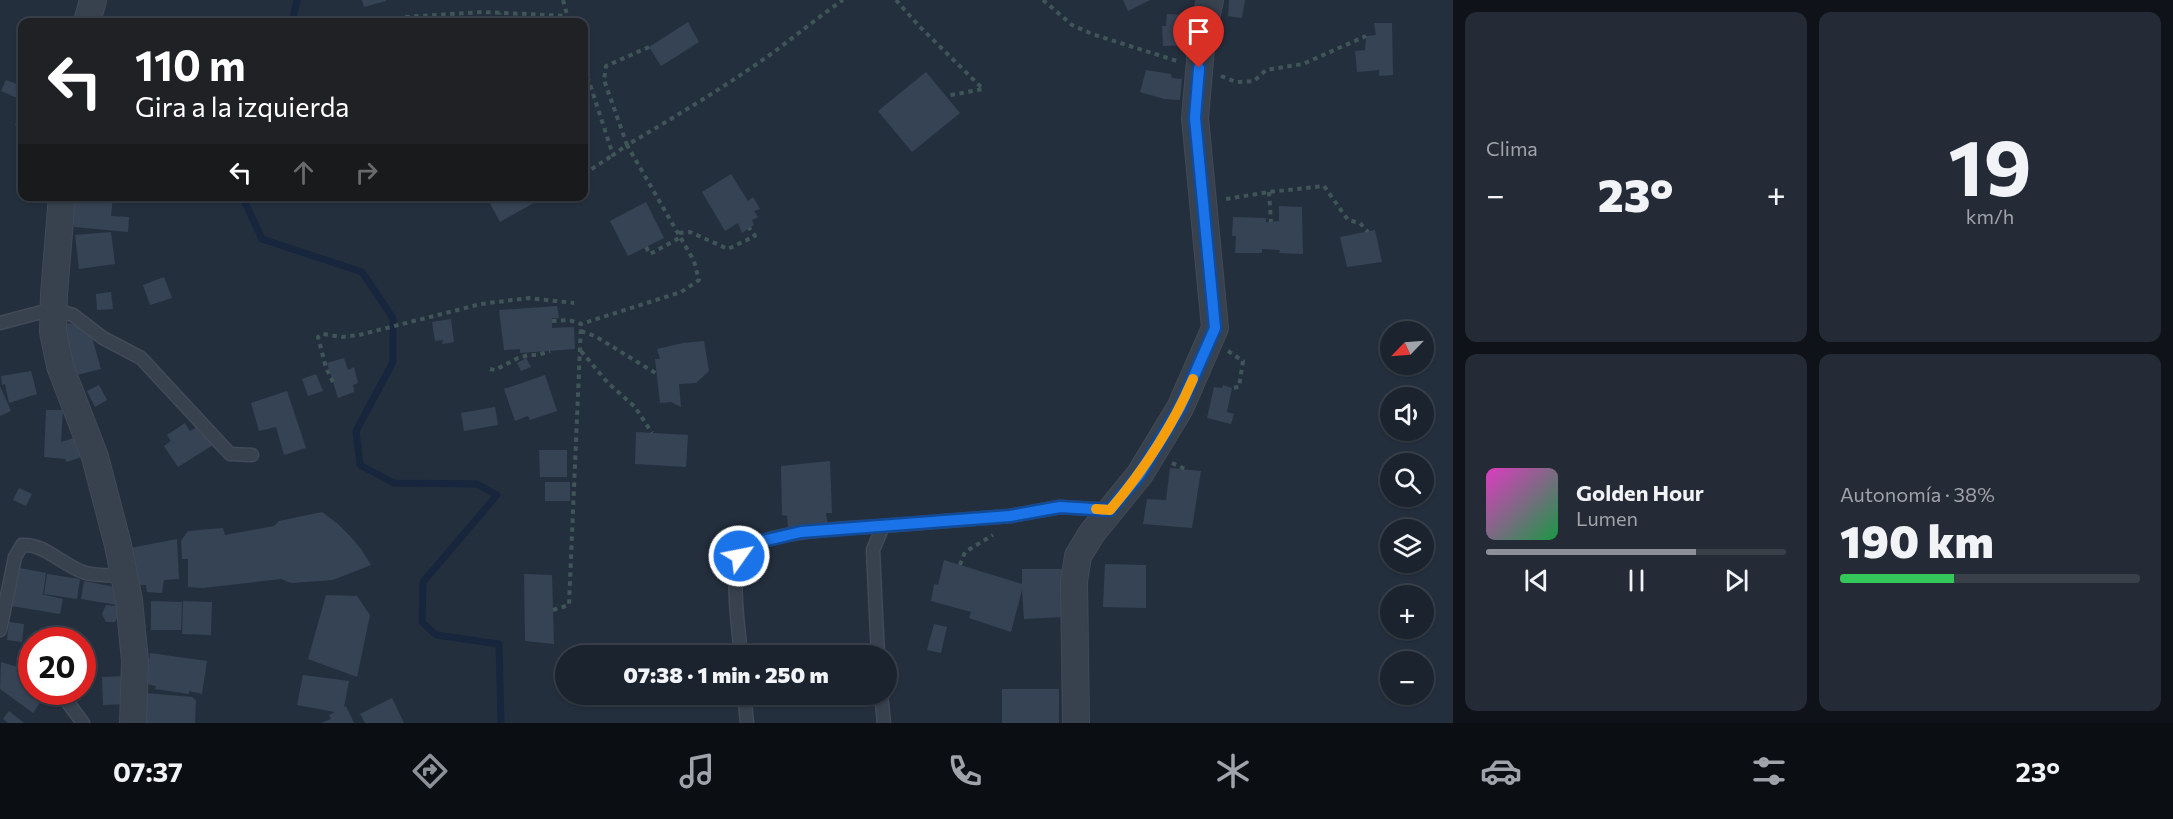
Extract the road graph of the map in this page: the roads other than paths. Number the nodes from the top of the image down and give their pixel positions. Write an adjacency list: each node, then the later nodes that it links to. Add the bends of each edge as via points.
1 (93, 0): 3 (street)
2 (1210, 0): 8 (street, via 1202,37 1195,118 1215,328 1180,408 1140,474)
3 (88, 18)
4 (62, 201): 5 (street)
5 (53, 309): 6 (lane); 7 (lane, via 73,315 103,338 141,358 230,454); 10 (street, via 60,366 95,457)
6 (0, 322)
7 (252, 455)
8 (1110, 510): 9 (lane, via 1060,507); 21 (street, via 1078,556 1074,581)
9 (883, 526): 12 (lane, via 801,532 748,547 739,556 736,576); 13 (lane, via 873,550)
10 (124, 576): 11 (lane, via 86,573 33,544 22,545 15,557); 18 (street, via 135,661)
11 (0, 630)
12 (740, 645)
13 (877, 645)
14 (70, 705): 17 (lane)
15 (745, 705): 19 (lane)
16 (882, 705): 20 (lane)
17 (83, 723)
18 (133, 723)
19 (747, 723)
20 (884, 723)
21 (1076, 723)

